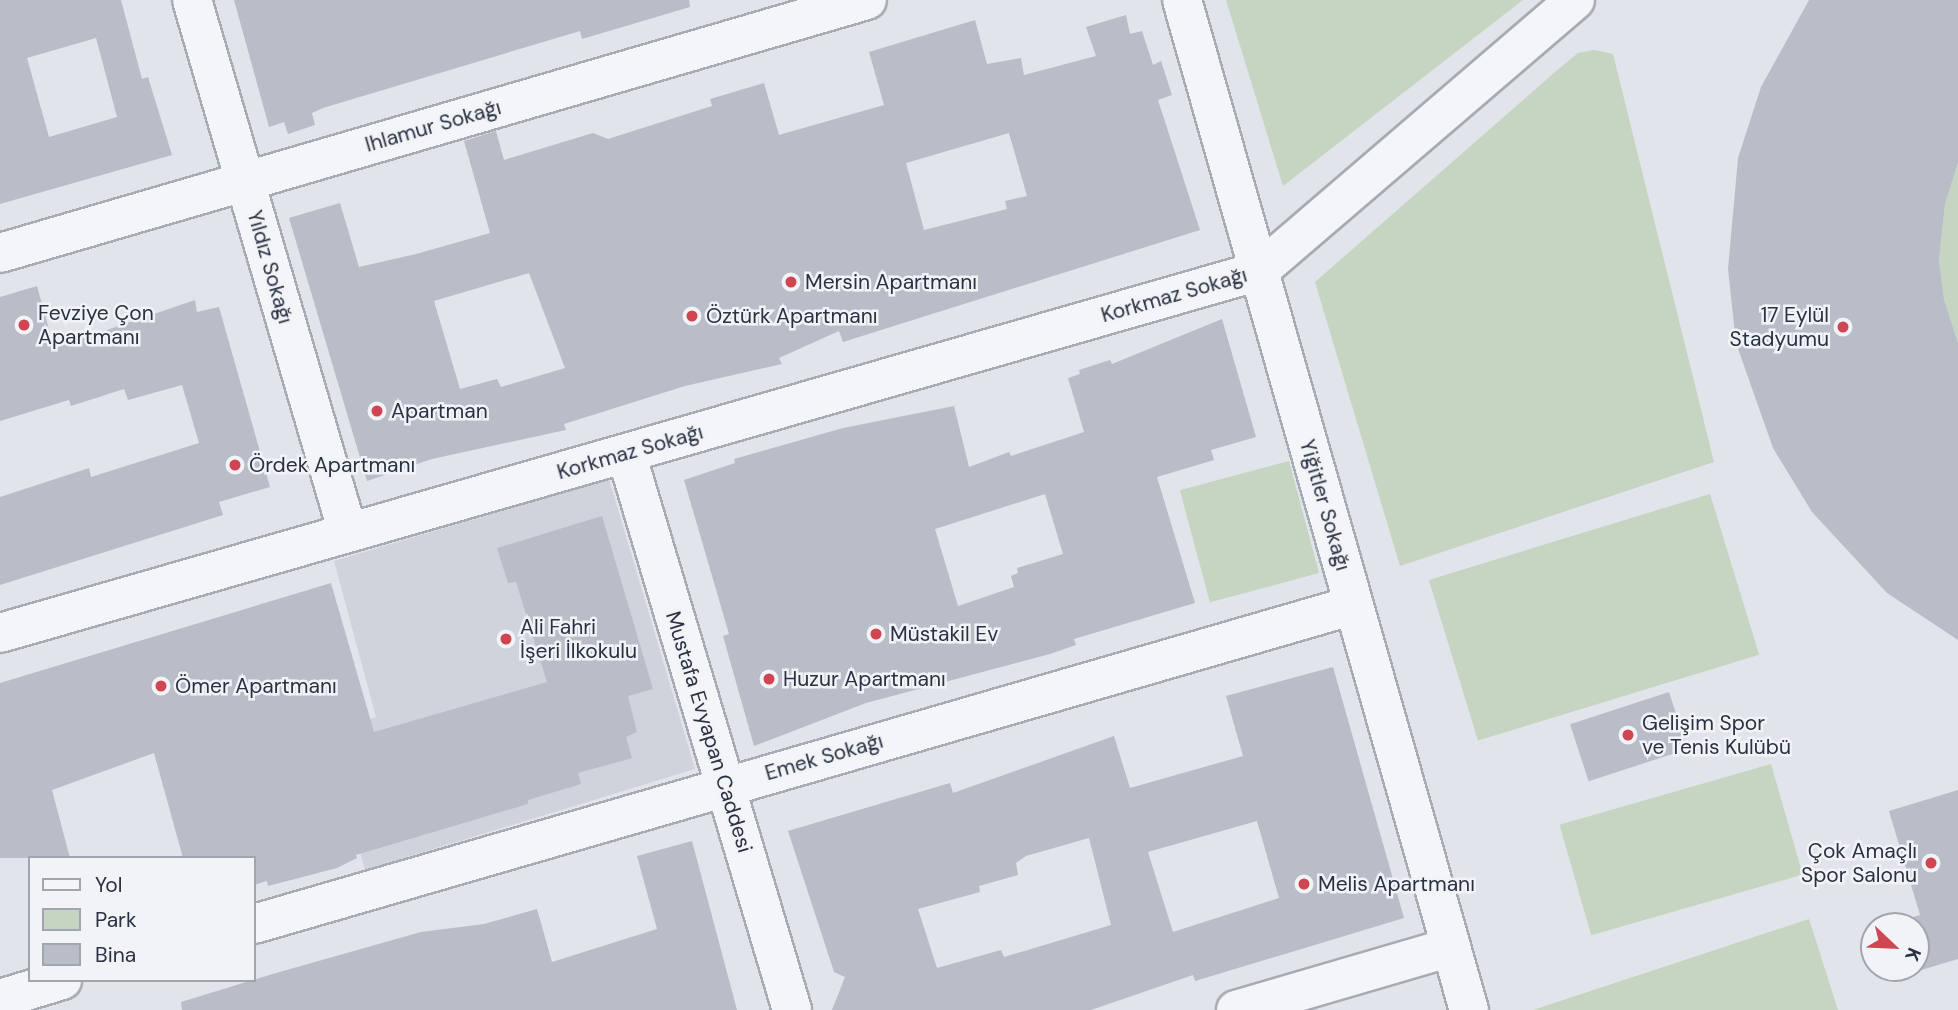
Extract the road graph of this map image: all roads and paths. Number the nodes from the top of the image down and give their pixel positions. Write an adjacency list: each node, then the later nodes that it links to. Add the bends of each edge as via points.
1 (192, 0): 5 (street, Yıldız Sokağı)
2 (867, 0): 5 (street, Ihlamur Sokağı)
3 (1182, 0): 7 (street, Yiğitler Sokağı)
4 (1576, 0): 7 (street)
5 (245, 181): 6 (street, Ihlamur Sokağı); 9 (street, Yıldız Sokağı)
6 (0, 253)
7 (1259, 271): 8 (street, Korkmaz Sokağı); 10 (street, Yiğitler Sokağı)
8 (626, 453): 9 (street, Korkmaz Sokağı); 12 (street, Mustafa Evyapan Caddesi)
9 (348, 533): 11 (street, Korkmaz Sokağı)
10 (1354, 605): 12 (street, Emek Sokağı); 14 (street, Yiğitler Sokağı)
11 (0, 633)
12 (725, 786): 13 (street, Emek Sokağı); 17 (street, Mustafa Evyapan Caddesi)
13 (256, 923)
14 (1451, 947): 18 (street); 19 (street, Yiğitler Sokağı)
15 (55, 982): 16 (street)
16 (0, 999)
17 (792, 1010)
18 (1236, 1010)
19 (1469, 1010)

